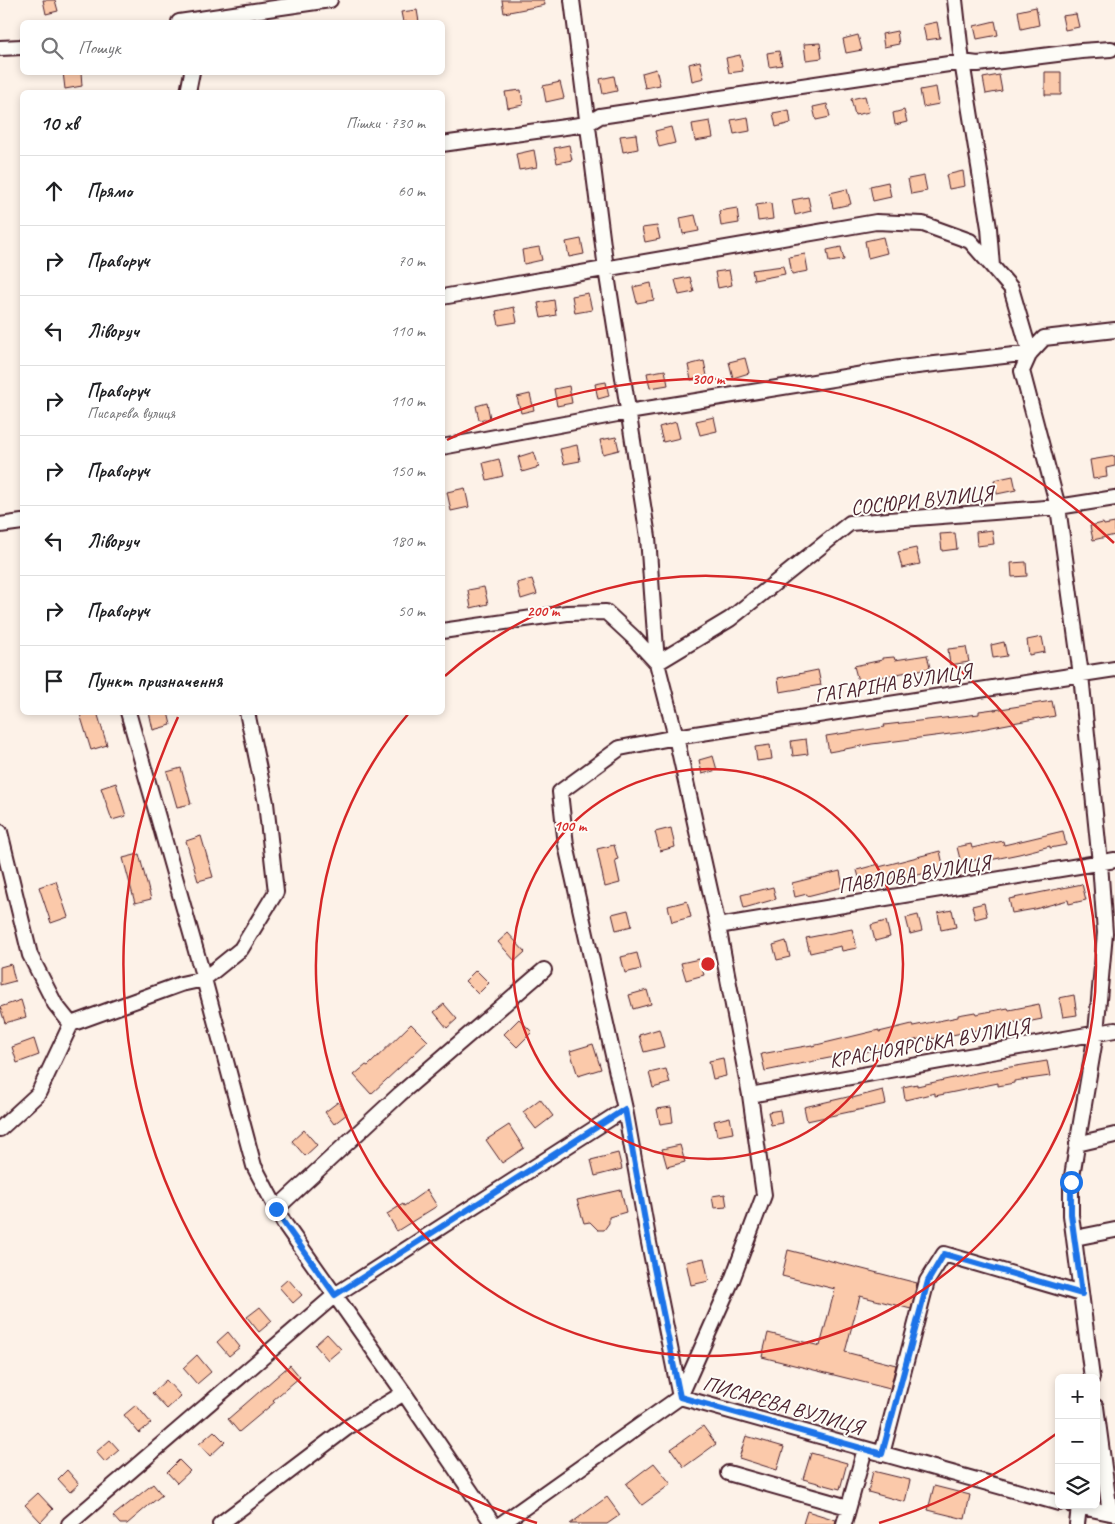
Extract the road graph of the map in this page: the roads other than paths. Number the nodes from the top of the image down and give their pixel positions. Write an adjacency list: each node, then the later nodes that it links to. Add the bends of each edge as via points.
1 (330, 0): 4 (street)
2 (572, 0): 11 (street)
3 (955, 0): 8 (street)
4 (207, 20)
5 (20, 46): 6 (street)
6 (0, 48)
7 (1111, 49): 8 (street, via 978,64)
8 (962, 62): 11 (street, via 600,116); 13 (street, via 989,228)
9 (191, 75): 10 (street)
10 (188, 90)
11 (587, 124): 12 (street); 14 (street)
12 (445, 144)
13 (992, 266): 14 (street, via 970,241 923,224 876,222); 17 (street, via 1011,288)
14 (606, 269): 15 (street); 18 (street)
15 (445, 297)
16 (1115, 330): 17 (street, via 1044,338)
17 (1030, 353): 18 (street, via 900,368); 21 (street, via 1022,371)
18 (628, 412): 19 (street); 25 (street, via 648,537)
19 (445, 446)
20 (1115, 498): 21 (street, СОСЮРИ ВУЛИЦЯ)
21 (1058, 506): 25 (street, СОСЮРИ ВУЛИЦЯ, via 850,524 730,619); 27 (street)
22 (20, 522): 23 (street)
23 (0, 525)
24 (445, 631): 25 (street, via 567,613 606,612)
25 (657, 663): 30 (street)
26 (1115, 669): 27 (street, ГАГАРІНА ВУЛИЦЯ)
27 (1081, 674): 30 (street, ГАГАРІНА ВУЛИЦЯ); 33 (street)
28 (129, 715): 36 (street)
29 (248, 715): 36 (street, via 266,803 276,892 241,949)
30 (676, 737): 34 (street); 41 (street, ГАГАРІНА ВУЛИЦЯ, via 620,748 560,792 566,845)
31 (0, 832): 37 (street, via 30,956 55,1004)
32 (1115, 860): 33 (street, ПАВЛОВА ВУЛИЦЯ)
33 (1100, 863): 34 (street, ПАВЛОВА ВУЛИЦЯ); 39 (street, via 1105,933)
34 (718, 926): 40 (street)
35 (544, 970): 45 (street, via 400,1094)
36 (204, 979): 37 (street, via 181,984); 45 (street, via 254,1166)
37 (71, 1024): 42 (street, via 38,1094)
38 (1115, 1030): 39 (street, КРАСНОЯРСЬКА ВУЛИЦЯ)
39 (1096, 1033): 40 (street, КРАСНОЯРСЬКА ВУЛИЦЯ); 44 (street)
40 (750, 1095): 52 (street, via 764,1195 732,1280)
41 (625, 1109): 49 (street); 52 (street)
42 (0, 1129)
43 (1115, 1135): 44 (street)
44 (1077, 1144): 47 (street, via 1071,1182)
45 (276, 1209): 49 (street)
46 (1115, 1230): 47 (street)
47 (1075, 1238): 48 (street)
48 (1082, 1294): 50 (street); 55 (street, via 944,1254 928,1281)
49 (335, 1295): 51 (street); 62 (street)
50 (1092, 1374)
51 (404, 1393): 63 (street, via 348,1427); 64 (street)
52 (680, 1397): 54 (street, ПИСАРЄВА ВУЛИЦЯ); 65 (street, ПИСАРЄВА ВУЛИЦЯ)
53 (1098, 1419): 61 (street)
54 (865, 1449): 55 (street, ПИСАРЄВА ВУЛИЦЯ); 58 (street)
55 (882, 1454): 57 (street, ПИСАРЄВА ВУЛИЦЯ)
56 (728, 1473): 58 (street)
57 (1055, 1501)
58 (848, 1507): 66 (street)
59 (1076, 1509): 67 (street)
60 (1090, 1509): 61 (street)
61 (1113, 1514)
62 (69, 1524)
63 (220, 1524)
64 (493, 1524)
65 (501, 1524)
66 (844, 1524)
67 (1077, 1524)

